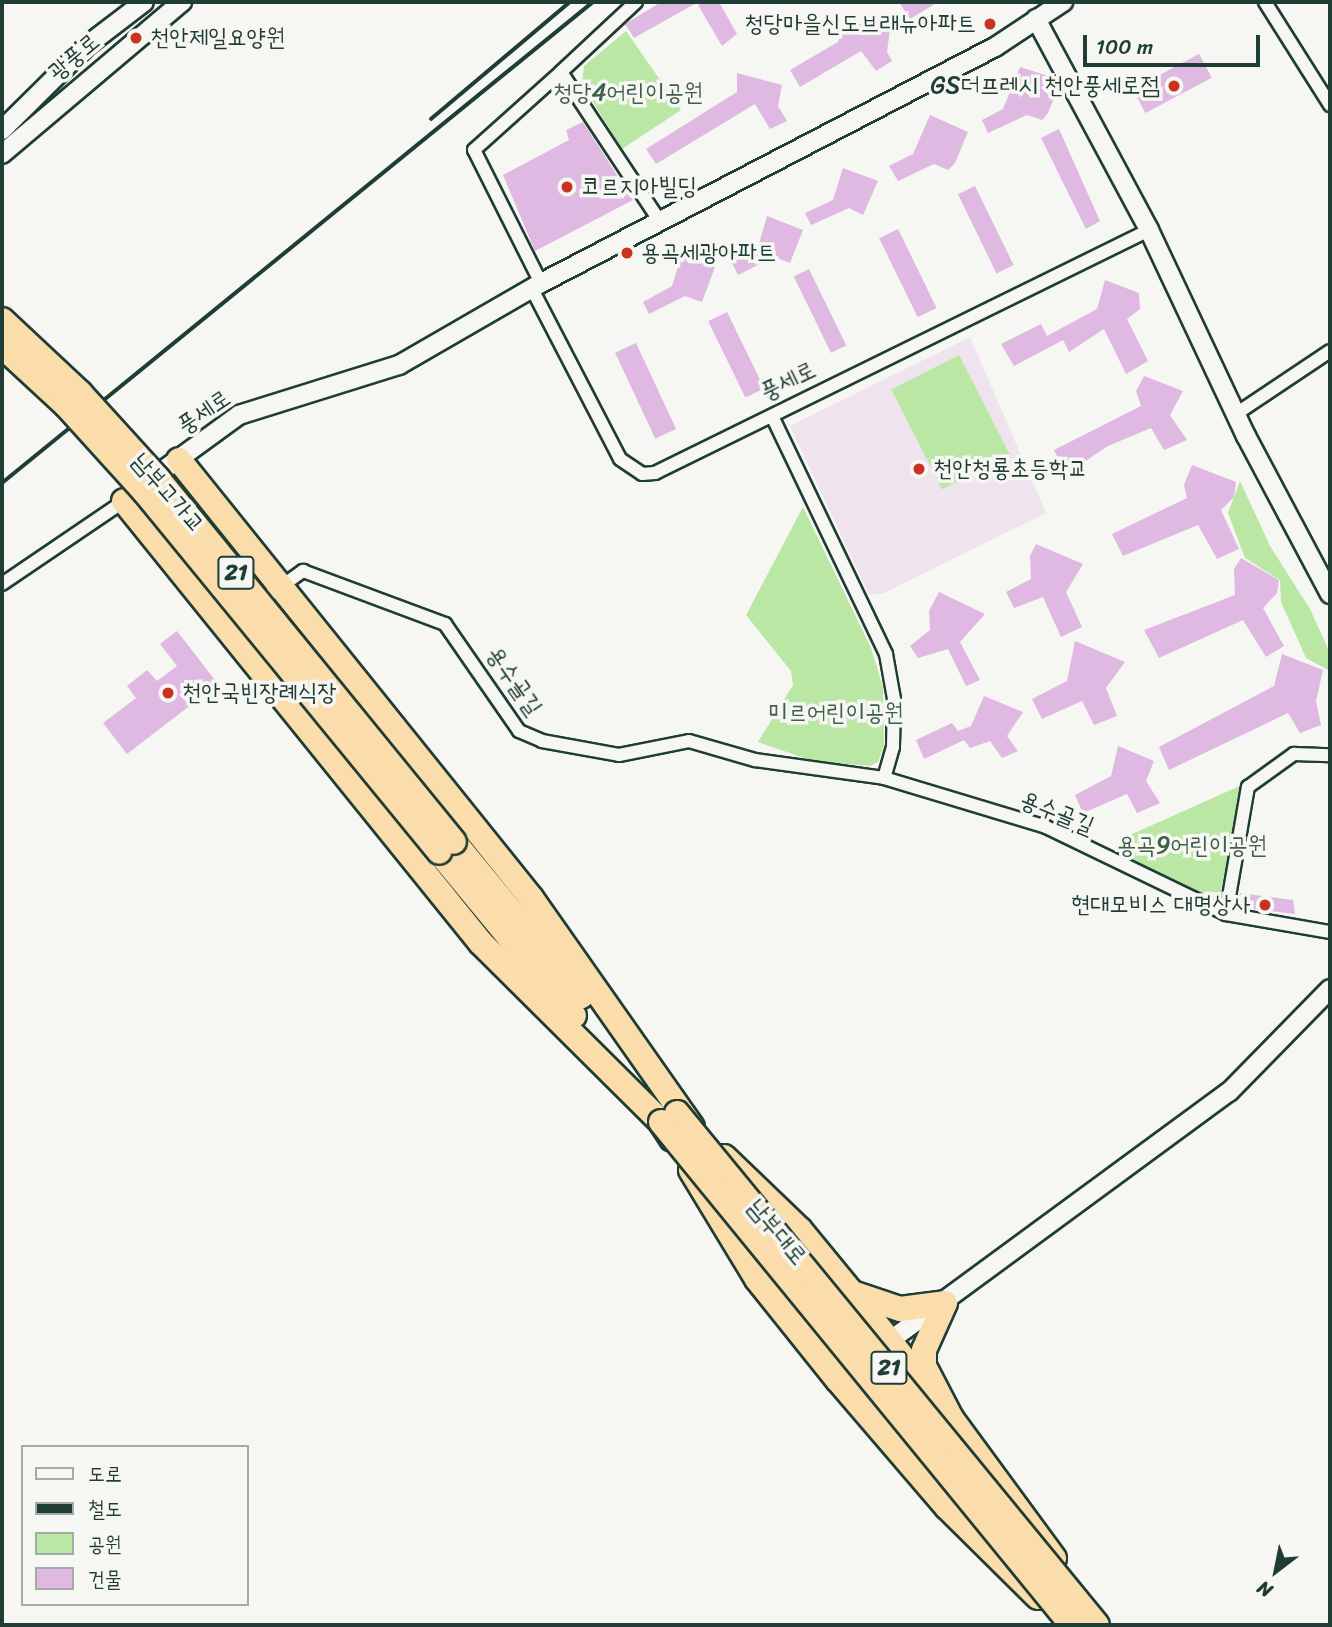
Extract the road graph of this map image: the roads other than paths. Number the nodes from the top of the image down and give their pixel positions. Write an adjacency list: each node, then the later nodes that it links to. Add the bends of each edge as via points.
1 (144, 2): 9 (street, 광풍로, via 89,44)
2 (182, 2): 10 (street, 광풍로)
3 (636, 2): 7 (street)
4 (1063, 2): 6 (street, 풍세로)
5 (1265, 2): 8 (street)
6 (1036, 19): 11 (street, 풍세로, via 995,47); 12 (street)
7 (561, 72): 11 (street); 13 (street, via 474,150)
8 (1330, 105)
9 (2, 130)
10 (2, 154)
11 (661, 223): 13 (street, 풍세로)
12 (1149, 230): 17 (street); 18 (street, 풍세로)
13 (537, 286): 18 (street, 풍세로, via 620,459 631,468 655,473); 19 (street, 풍세로, via 399,365 239,415)
14 (2, 320): 27 (highway, 남부고가교 / 21, bridge, via 80,393 158,479)
15 (2, 346): 27 (highway, 남부고가교 / 21, bridge, via 66,406 144,491)
16 (1330, 351): 17 (street)
17 (1236, 414): 23 (street)
18 (772, 416): 26 (street, via 886,654 894,699 892,747)
19 (179, 460): 20 (street, 풍세로); 22 (highway)
20 (124, 501): 21 (street, 풍세로); 24 (highway)
21 (2, 584)
22 (281, 586): 24 (street, 용수골길); 26 (street, 용수골길, via 303,571 445,624 519,731 542,741 619,755 689,741 755,760); 31 (highway, via 531,898)
23 (1330, 594)
24 (226, 627): 31 (highway, via 481,943)
25 (1330, 755): 28 (street, via 1294,754 1248,787)
26 (884, 778): 28 (street, 용수골길, via 1046,827)
27 (447, 847): 31 (highway, 남부대로 / 21)
28 (1226, 914): 29 (street, 용수골길)
29 (1330, 932)
30 (1330, 989): 33 (street, via 1229,1092)
31 (669, 1118): 32 (highway, via 800,1230); 35 (highway, via 757,1279); 37 (highway, 남부대로 / 21, bridge); 38 (highway, 남부대로 / 21, bridge)
32 (852, 1293): 33 (highway, via 900,1308); 34 (highway)
33 (945, 1303): 34 (street); 36 (highway, via 924,1349 924,1366)
34 (890, 1340): 35 (street); 36 (highway)
35 (838, 1380): 37 (highway, via 947,1507)
36 (951, 1418): 38 (highway, via 1010,1493)
37 (1069, 1625)
38 (1098, 1625)

